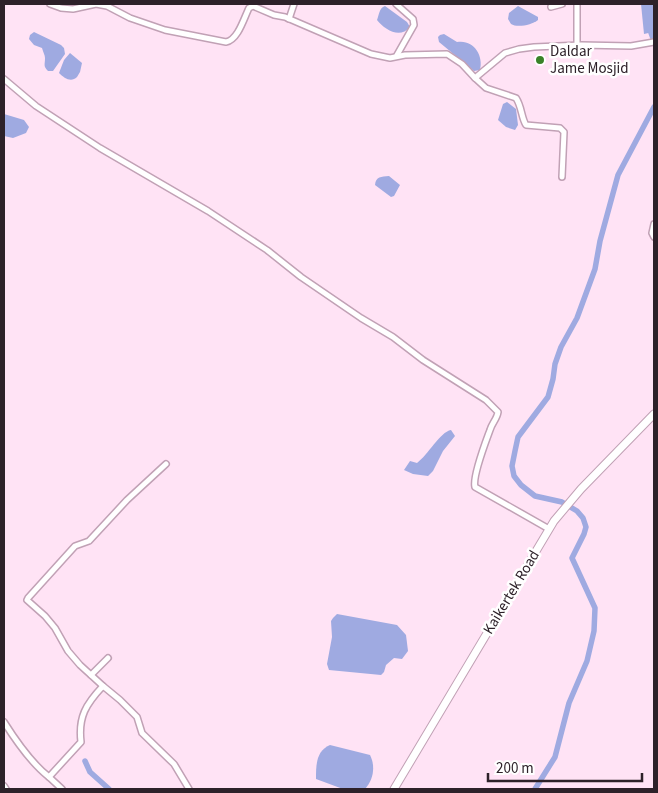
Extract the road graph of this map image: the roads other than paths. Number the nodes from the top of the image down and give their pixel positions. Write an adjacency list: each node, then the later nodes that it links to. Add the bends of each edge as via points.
1 (50, 4): 7 (street, via 73,9 96,4 107,6 165,30 226,42 234,37 253,6)
2 (294, 4): 7 (street)
3 (396, 4): 10 (street, via 413,19 414,25)
4 (562, 4): 6 (street)
5 (577, 4): 9 (street)
6 (551, 7)
7 (289, 19): 10 (street, via 371,54 390,58)
8 (654, 42): 9 (street, via 631,46)
9 (577, 45): 12 (street, via 534,47 505,53)
10 (398, 55): 12 (street, via 447,54)
11 (4, 78): 18 (street, via 36,106 100,148 208,211 422,360 486,400 498,412 476,472 475,487)
12 (475, 78): 13 (street, via 486,88 516,98 522,107 526,125 560,128 564,132)
13 (562, 177)
14 (654, 224): 15 (street)
15 (654, 237)
16 (654, 414): 18 (main road, Kaikertek Road, via 581,489)
17 (166, 464): 20 (street, via 89,541 75,546 27,600 45,616 68,650)
18 (549, 529): 28 (main road, Kaikertek Road)
19 (108, 658): 20 (street)
20 (91, 675): 21 (street)
21 (103, 686): 23 (street, via 85,708 79,728 81,742); 27 (street, via 137,717 142,733 174,764)
22 (4, 722): 23 (street, via 21,747)
23 (49, 777): 26 (street)
24 (4, 786): 25 (street)
25 (6, 789)
26 (62, 789)
27 (189, 789)
28 (394, 789)

